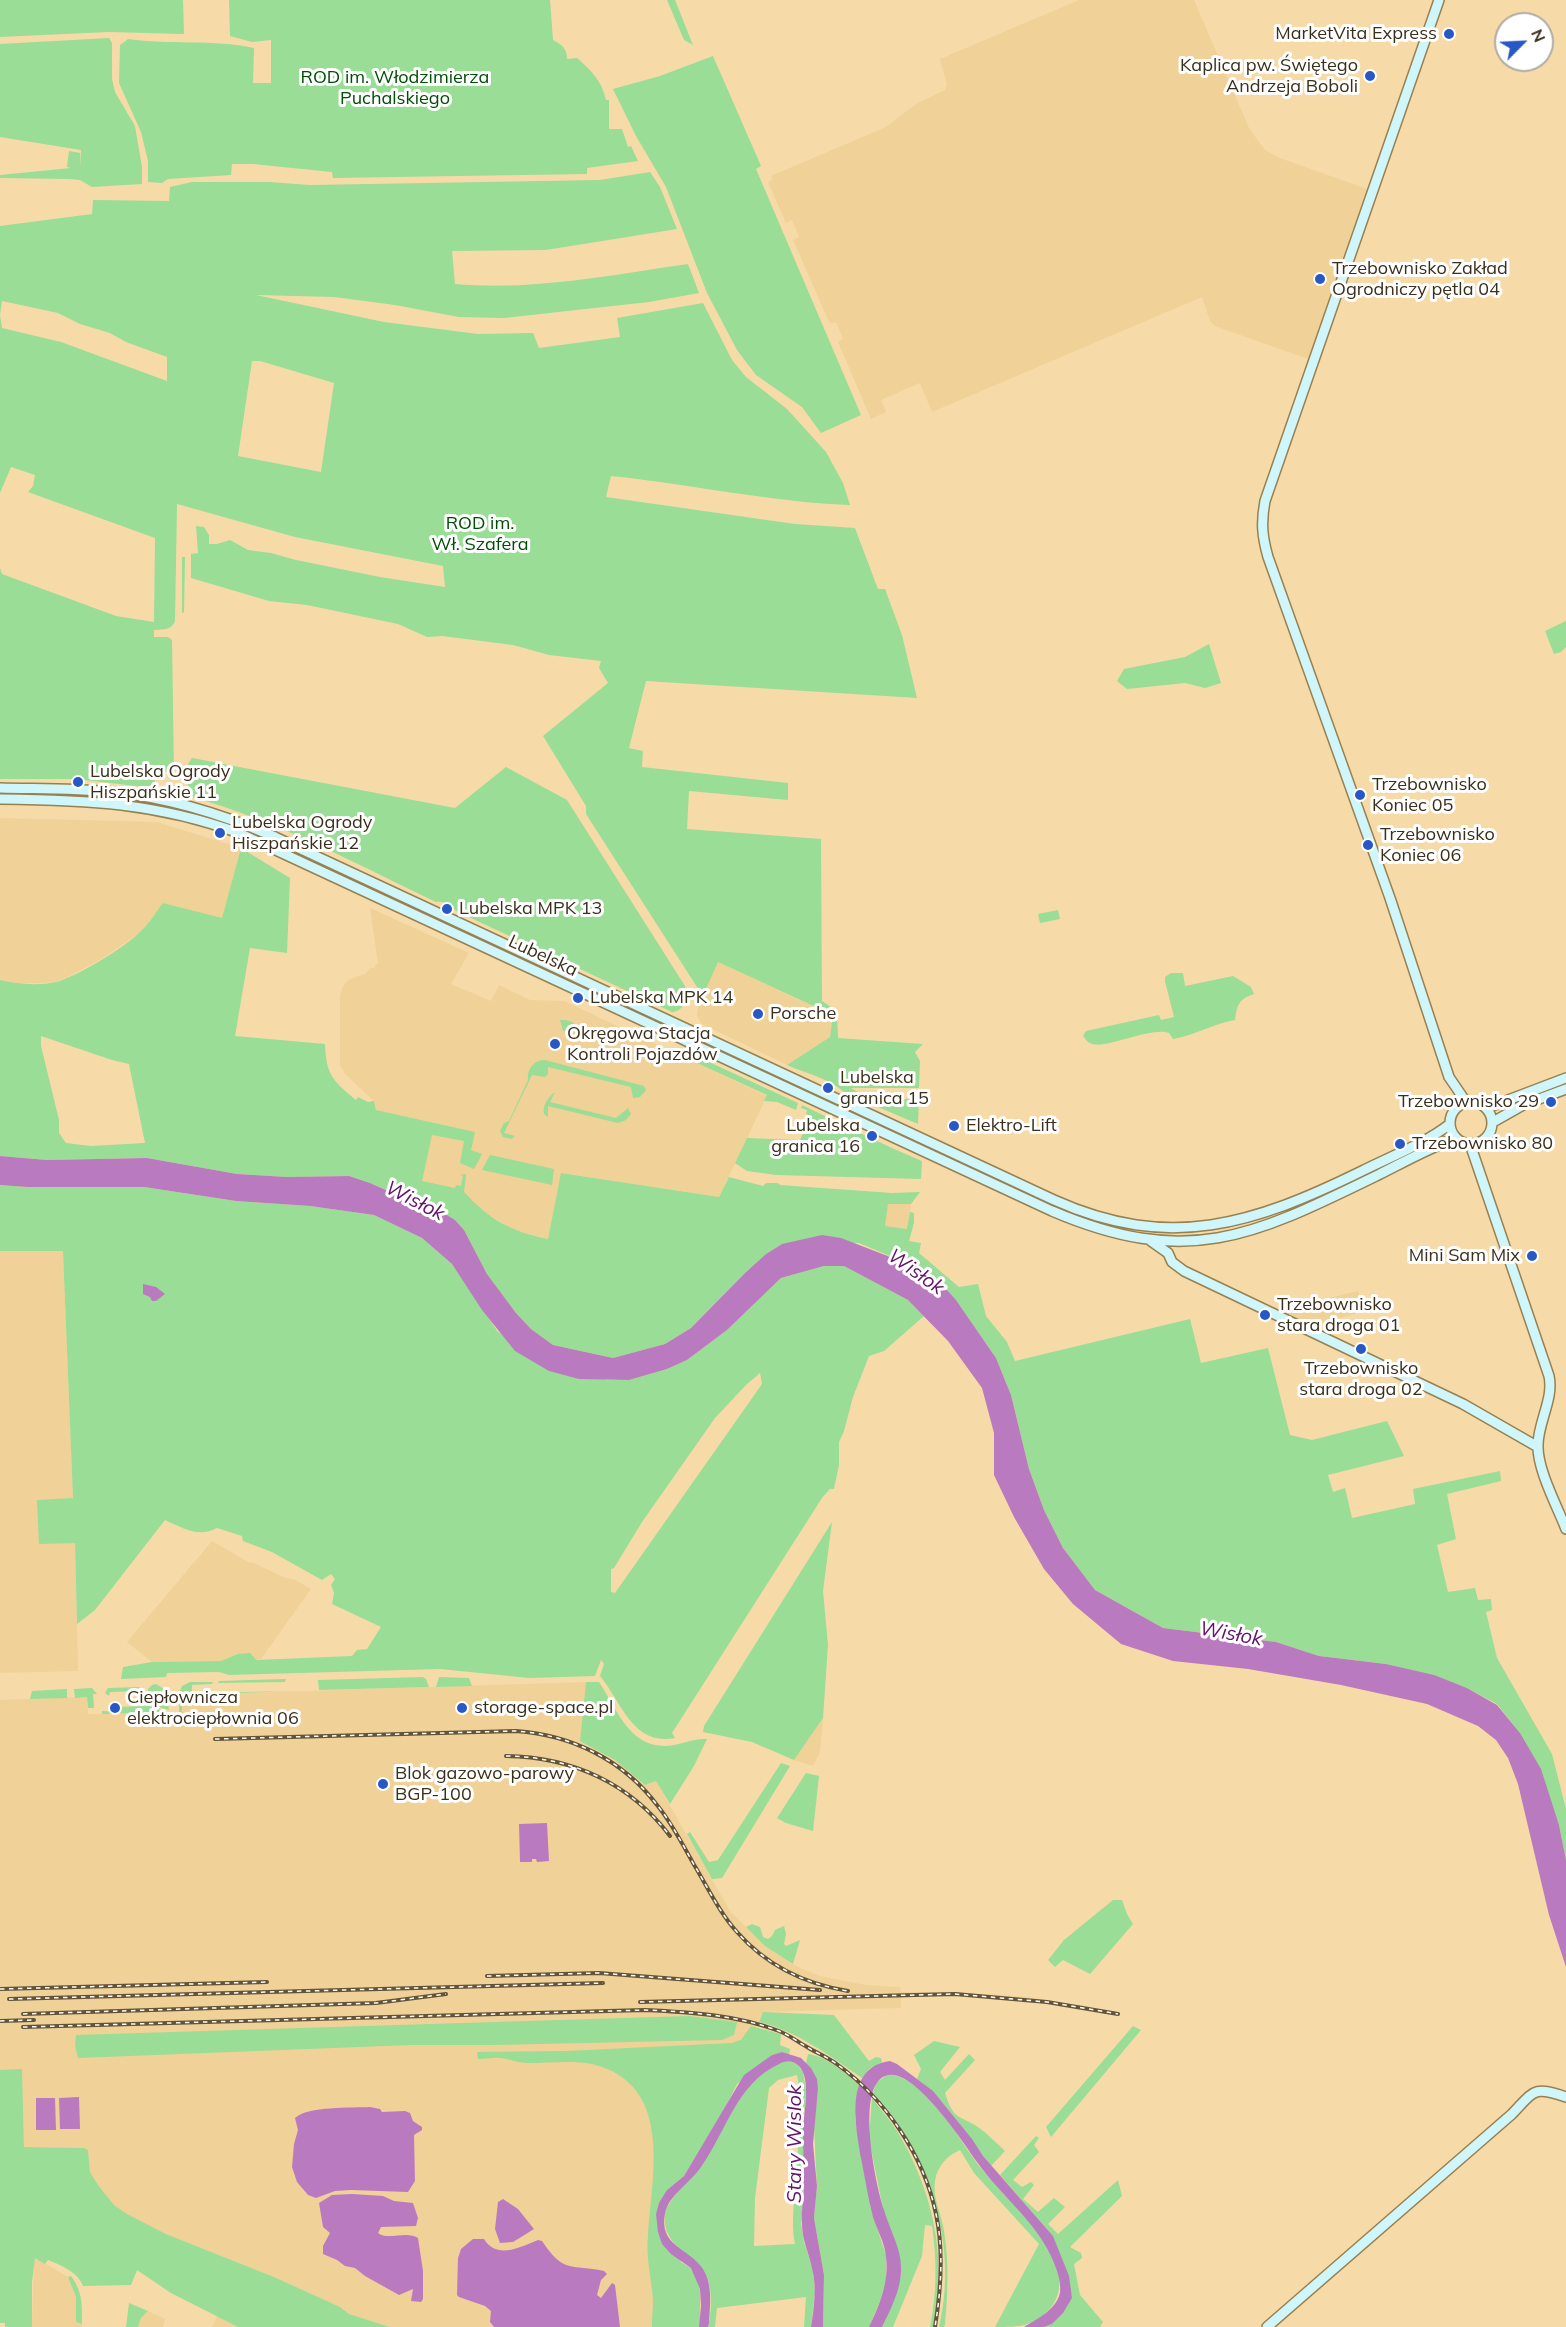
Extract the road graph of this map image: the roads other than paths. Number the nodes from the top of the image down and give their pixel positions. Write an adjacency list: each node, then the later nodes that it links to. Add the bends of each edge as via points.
1 (1439, 0): 7 (main road, via 1265,501 1261,524 1268,557)
2 (0, 788): 3 (main road, Lubelska)
3 (52, 794): 4 (main road, Lubelska); 13 (main road, Lubelska, via 112,792 148,797 237,821 1061,1204 1146,1228 1207,1226); 15 (main road, Lubelska, via 147,807 246,836 1080,1223)
4 (0, 799)
5 (1566, 1078): 8 (main road)
6 (1566, 1089): 9 (main road, via 1523,1105)
7 (1462, 1104): 8 (main road, via 1477,1102); 10 (main road)
8 (1487, 1108): 9 (main road)
9 (1493, 1122): 12 (main road, via 1489,1135)
10 (1450, 1124): 11 (main road); 13 (main road, Lubelska, via 1325,1189)
11 (1456, 1138): 12 (main road); 14 (main road, Lubelska)
12 (1475, 1144): 18 (main road, via 1549,1376 1550,1392)
13 (1250, 1217): 14 (main road, via 1259,1223)
14 (1254, 1231): 16 (main road, Lubelska)
15 (1151, 1240): 16 (main road, Lubelska); 17 (main road)
16 (1177, 1242): 17 (main road)
17 (1168, 1253): 18 (main road, via 1184,1271 1463,1404)
18 (1538, 1447): 19 (main road)
19 (1566, 1529)
20 (1566, 2097): 21 (main road, via 1544,2090 1534,2092)
21 (1267, 2327)

